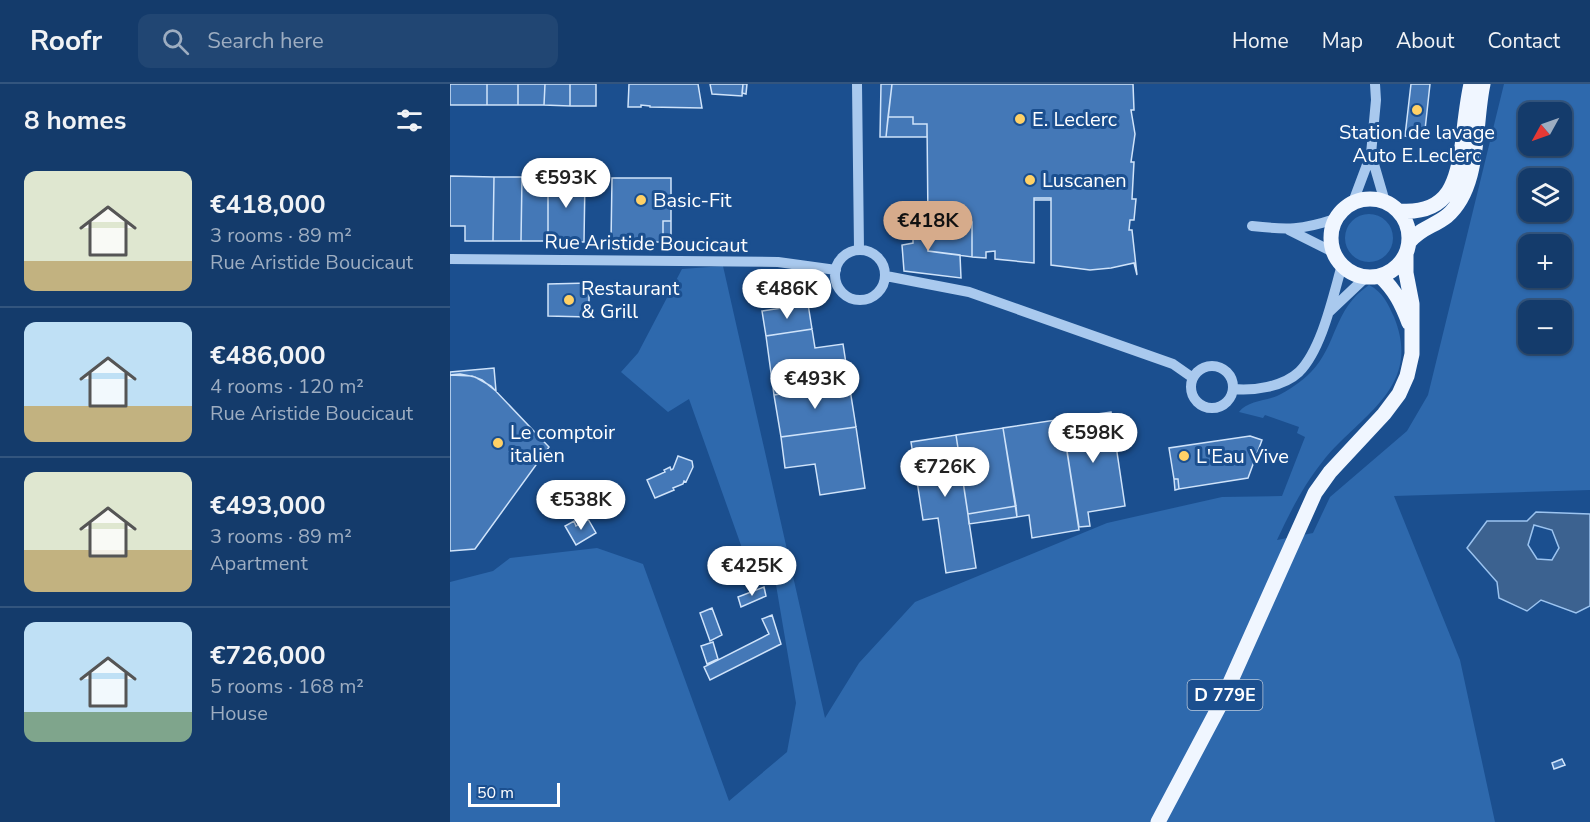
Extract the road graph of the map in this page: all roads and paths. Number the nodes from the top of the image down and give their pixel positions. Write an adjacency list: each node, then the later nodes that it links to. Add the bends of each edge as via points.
1 (857, 84): 13 (street)
2 (1375, 84): 5 (street)
3 (1471, 84): 8 (main road, via 1455,182 1433,206)
4 (1483, 84): 12 (main road, via 1467,186 1447,215 1418,232)
5 (1371, 154): 6 (street); 7 (street)
6 (1353, 202): 7 (main road); 9 (main road)
7 (1385, 202): 8 (main road)
8 (1399, 212): 12 (main road, via 1408,226)
9 (1335, 219): 11 (street); 15 (main road, via 1331,241)
10 (1252, 226): 11 (street)
11 (1289, 230): 15 (street)
12 (1408, 248): 18 (main road, via 1400,264); 20 (main road, D 779E)
13 (860, 249): 16 (street, via 844,255); 17 (street, via 878,257)
14 (452, 258): 16 (street, Rue Aristide Boucicaut, via 778,262)
15 (1338, 259): 18 (main road, via 1353,273); 19 (street)
16 (836, 270): 17 (street, via 840,290 857,300 877,294)
17 (886, 276): 21 (street, via 969,292 1173,364)
18 (1373, 276): 19 (street); 20 (main road, D 779E, via 1390,285)
19 (1329, 312): 22 (street, via 1312,354 1298,373 1274,385)
20 (1411, 328): 23 (main road, D 779E, via 1412,354 1399,394 1315,493 1220,705)
21 (1193, 378): 22 (street, via 1202,368 1216,367 1230,377); 22 (street, via 1194,399 1210,409 1222,406)
22 (1233, 389)
23 (1158, 822)

